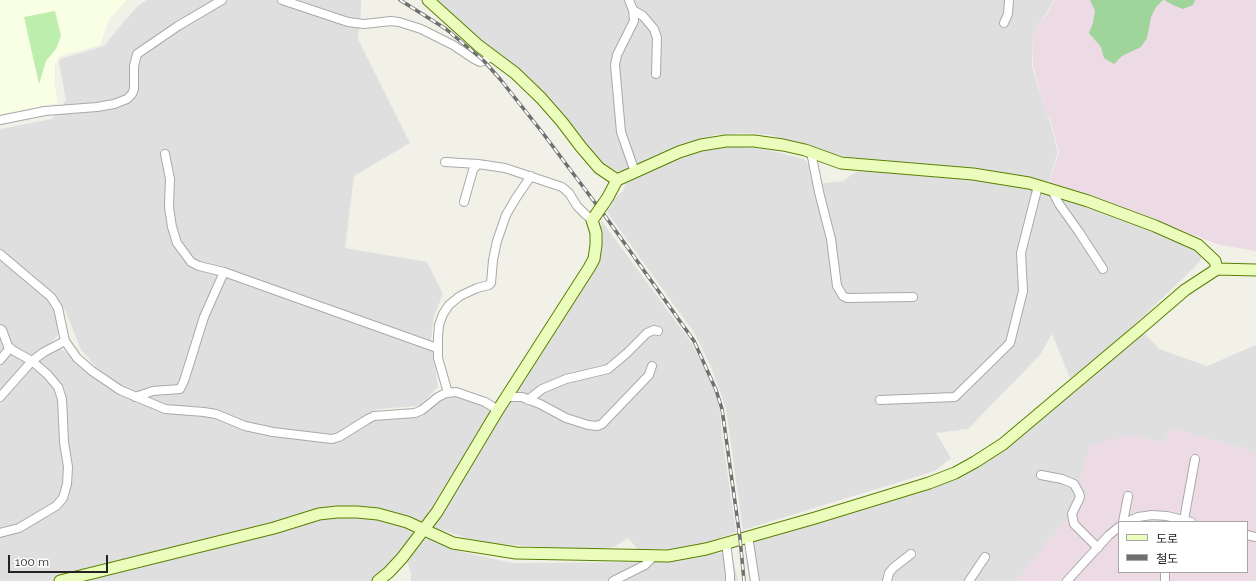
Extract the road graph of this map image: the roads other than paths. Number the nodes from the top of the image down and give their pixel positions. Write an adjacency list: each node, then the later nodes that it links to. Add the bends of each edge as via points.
1 (222, 0): 10 (street, via 137,54 134,89 127,99 97,107 45,111)
2 (282, 0): 8 (street, via 348,22 399,22 422,29 474,60 480,62)
3 (428, 0): 8 (street)
4 (630, 0): 6 (street)
5 (1009, 0): 7 (street)
6 (633, 10): 9 (street, via 643,16 654,29 657,38); 15 (street, via 634,21 617,55 615,65 621,132)
7 (1004, 23)
8 (492, 56): 17 (street, via 515,73 541,98 599,168)
9 (656, 74)
10 (0, 120)
11 (812, 152): 15 (street, via 754,141 726,141 701,144); 18 (street, via 841,163 973,174); 27 (street, via 831,239 837,286 843,296)
12 (165, 154): 26 (street, via 170,179 169,207 177,243 191,262)
13 (445, 162): 14 (street)
14 (478, 164): 16 (street); 20 (street, via 473,170)
15 (635, 172): 17 (street)
16 (532, 176): 21 (street, via 562,187 570,193 577,206); 32 (street, via 506,215 497,241 491,283 460,296 449,305 439,325)
17 (616, 180): 21 (street, bridge)
18 (1038, 186): 19 (street); 41 (street, via 1021,253 1023,290 1010,343 955,397)
19 (1052, 190): 23 (street); 24 (street, via 1088,201 1198,245 1215,261)
20 (464, 202)
21 (593, 218): 39 (street, via 596,233 594,259)
22 (0, 254): 30 (street, via 51,297 58,308)
23 (1103, 269)
24 (1217, 269): 25 (street); 53 (street, via 1185,290 1025,426 975,462 928,483)
25 (1256, 270)
26 (224, 272): 32 (street); 38 (street, via 204,317 180,388 153,391)
27 (913, 296)
28 (0, 329): 31 (street)
29 (658, 331): 40 (street, via 647,332 608,369 566,379 542,389)
30 (65, 341): 34 (street); 38 (street, via 77,358 92,371)
31 (10, 348): 33 (street); 34 (street)
32 (438, 348): 36 (street, via 438,358)
33 (0, 360)
34 (32, 361): 37 (street); 52 (street, via 58,387 62,399 68,484 63,498 56,506 19,528)
35 (652, 366): 40 (street, via 649,375 602,424 597,426 566,418)
36 (448, 393): 38 (street, via 415,413 374,416 332,439 273,432 245,426 216,414 165,408); 42 (street, via 456,392 485,402)
37 (0, 397)
38 (135, 397)
39 (506, 397): 40 (street, via 522,397); 42 (street)
40 (528, 400)
41 (880, 400)
42 (498, 410): 51 (street)
43 (1195, 459): 49 (street)
44 (1041, 475): 55 (street, via 1074,484 1080,497 1072,514 1074,524)
45 (1128, 496): 47 (street)
46 (1167, 519): 48 (street, via 1152,515); 49 (street)
47 (1123, 521)
48 (1129, 521)
49 (1188, 521)
50 (1118, 528): 55 (street)
51 (424, 530): 57 (street, via 453,543 516,553); 59 (street, via 378,514 319,514 274,528); 60 (street, via 402,558)
52 (0, 533)
53 (748, 536): 54 (street); 63 (street)
54 (726, 543): 57 (street, via 668,556); 62 (street)
55 (1098, 548): 66 (street)
56 (911, 554): 64 (street, via 893,568)
57 (654, 556): 61 (street, via 645,564)
58 (985, 557): 65 (street)
59 (60, 581)
60 (378, 581)
61 (613, 581)
62 (730, 581)
63 (755, 581)
64 (887, 581)
65 (969, 581)
66 (1067, 581)

